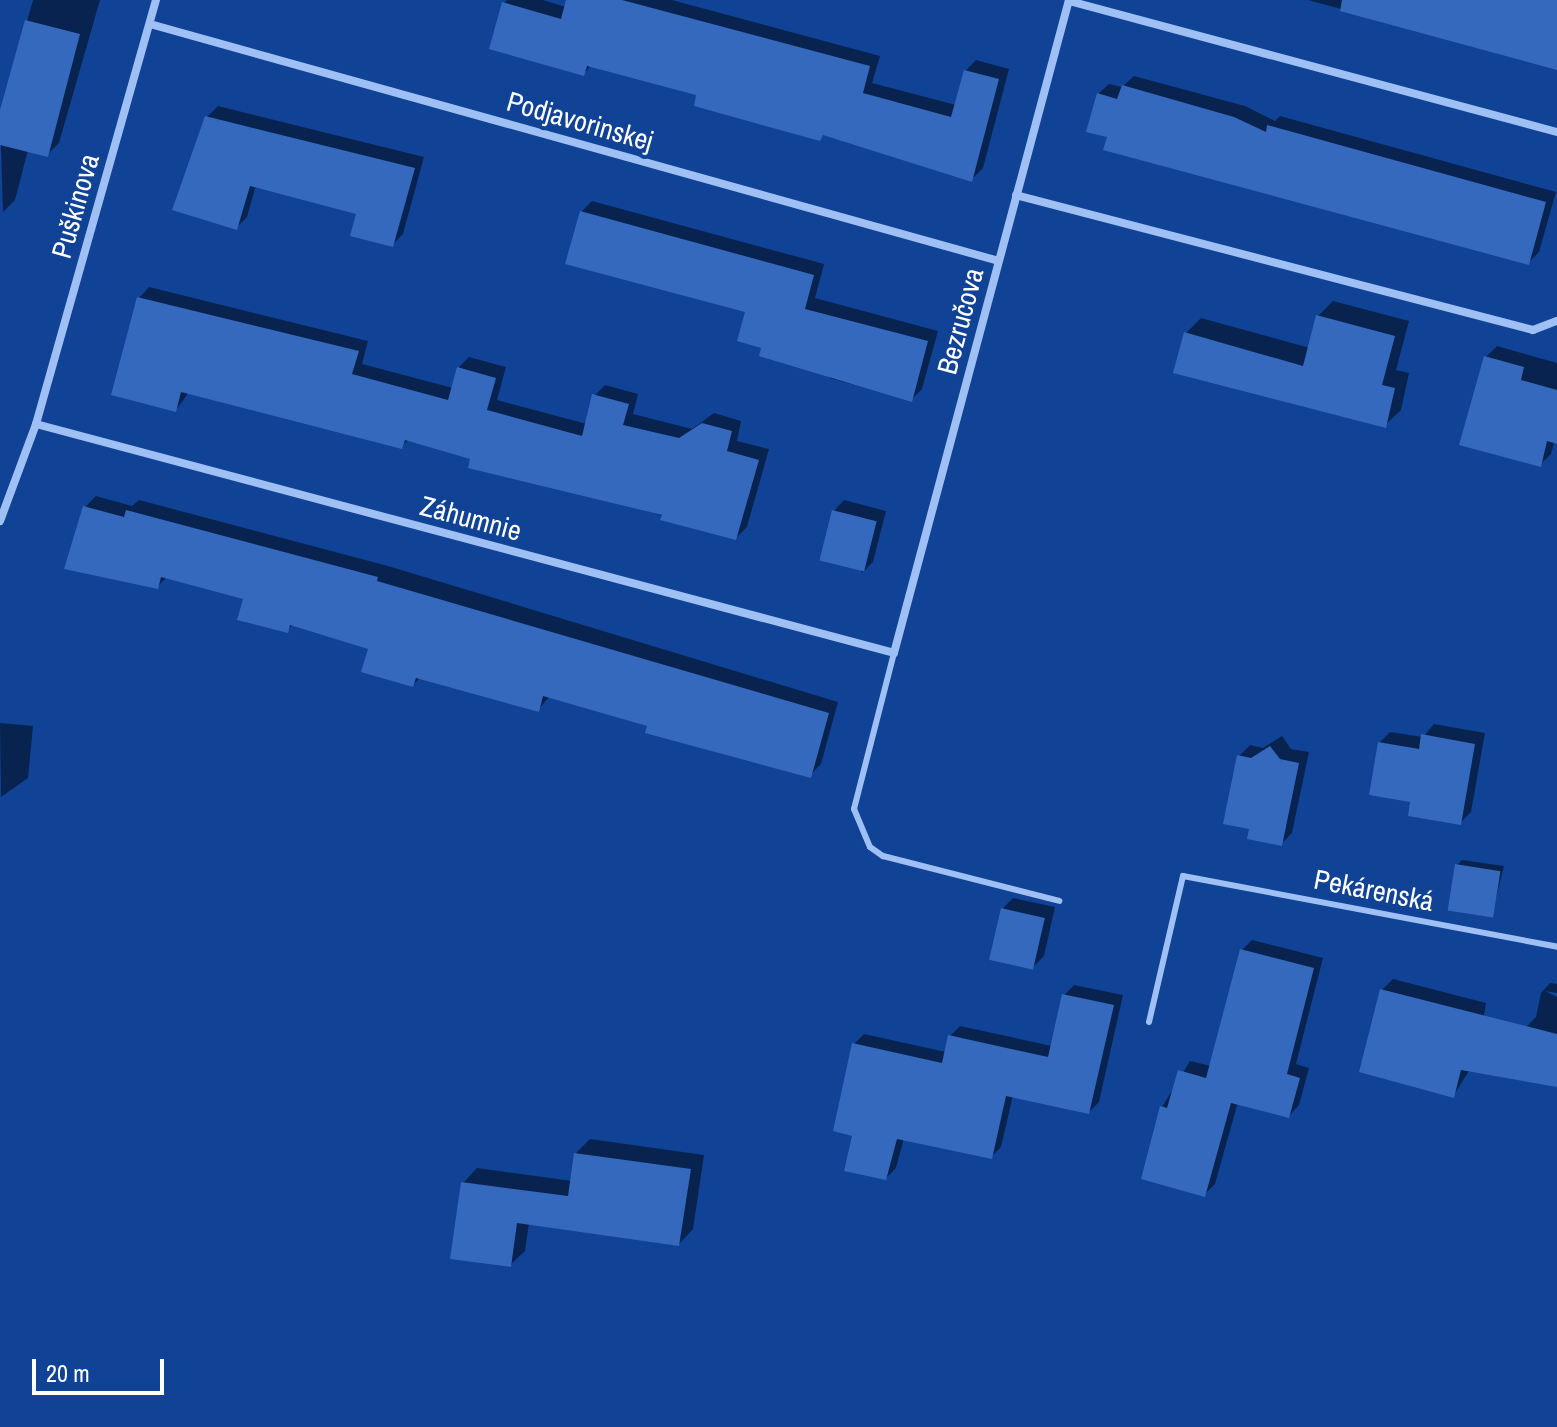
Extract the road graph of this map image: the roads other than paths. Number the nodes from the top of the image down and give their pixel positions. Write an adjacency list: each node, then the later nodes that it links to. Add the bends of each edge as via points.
1 (156, 0): 3 (street, Puškinova)
2 (1069, 0): 4 (street); 5 (street, Bezručova)
3 (150, 24): 6 (street, Podjavorinskej); 8 (street, Puškinova)
4 (1557, 132)
5 (1016, 195): 6 (street, Bezručova); 7 (street, via 1533,330)
6 (999, 261): 10 (street, Bezručova)
7 (1557, 321)
8 (36, 424): 9 (street, Puškinova); 10 (street, Záhumnie)
9 (0, 521)
10 (894, 653): 11 (lane, via 854,809 870,847 883,856)
11 (1059, 901)
12 (1557, 947): 13 (lane, Pekárenská, via 1183,876)
13 (1149, 1022)

